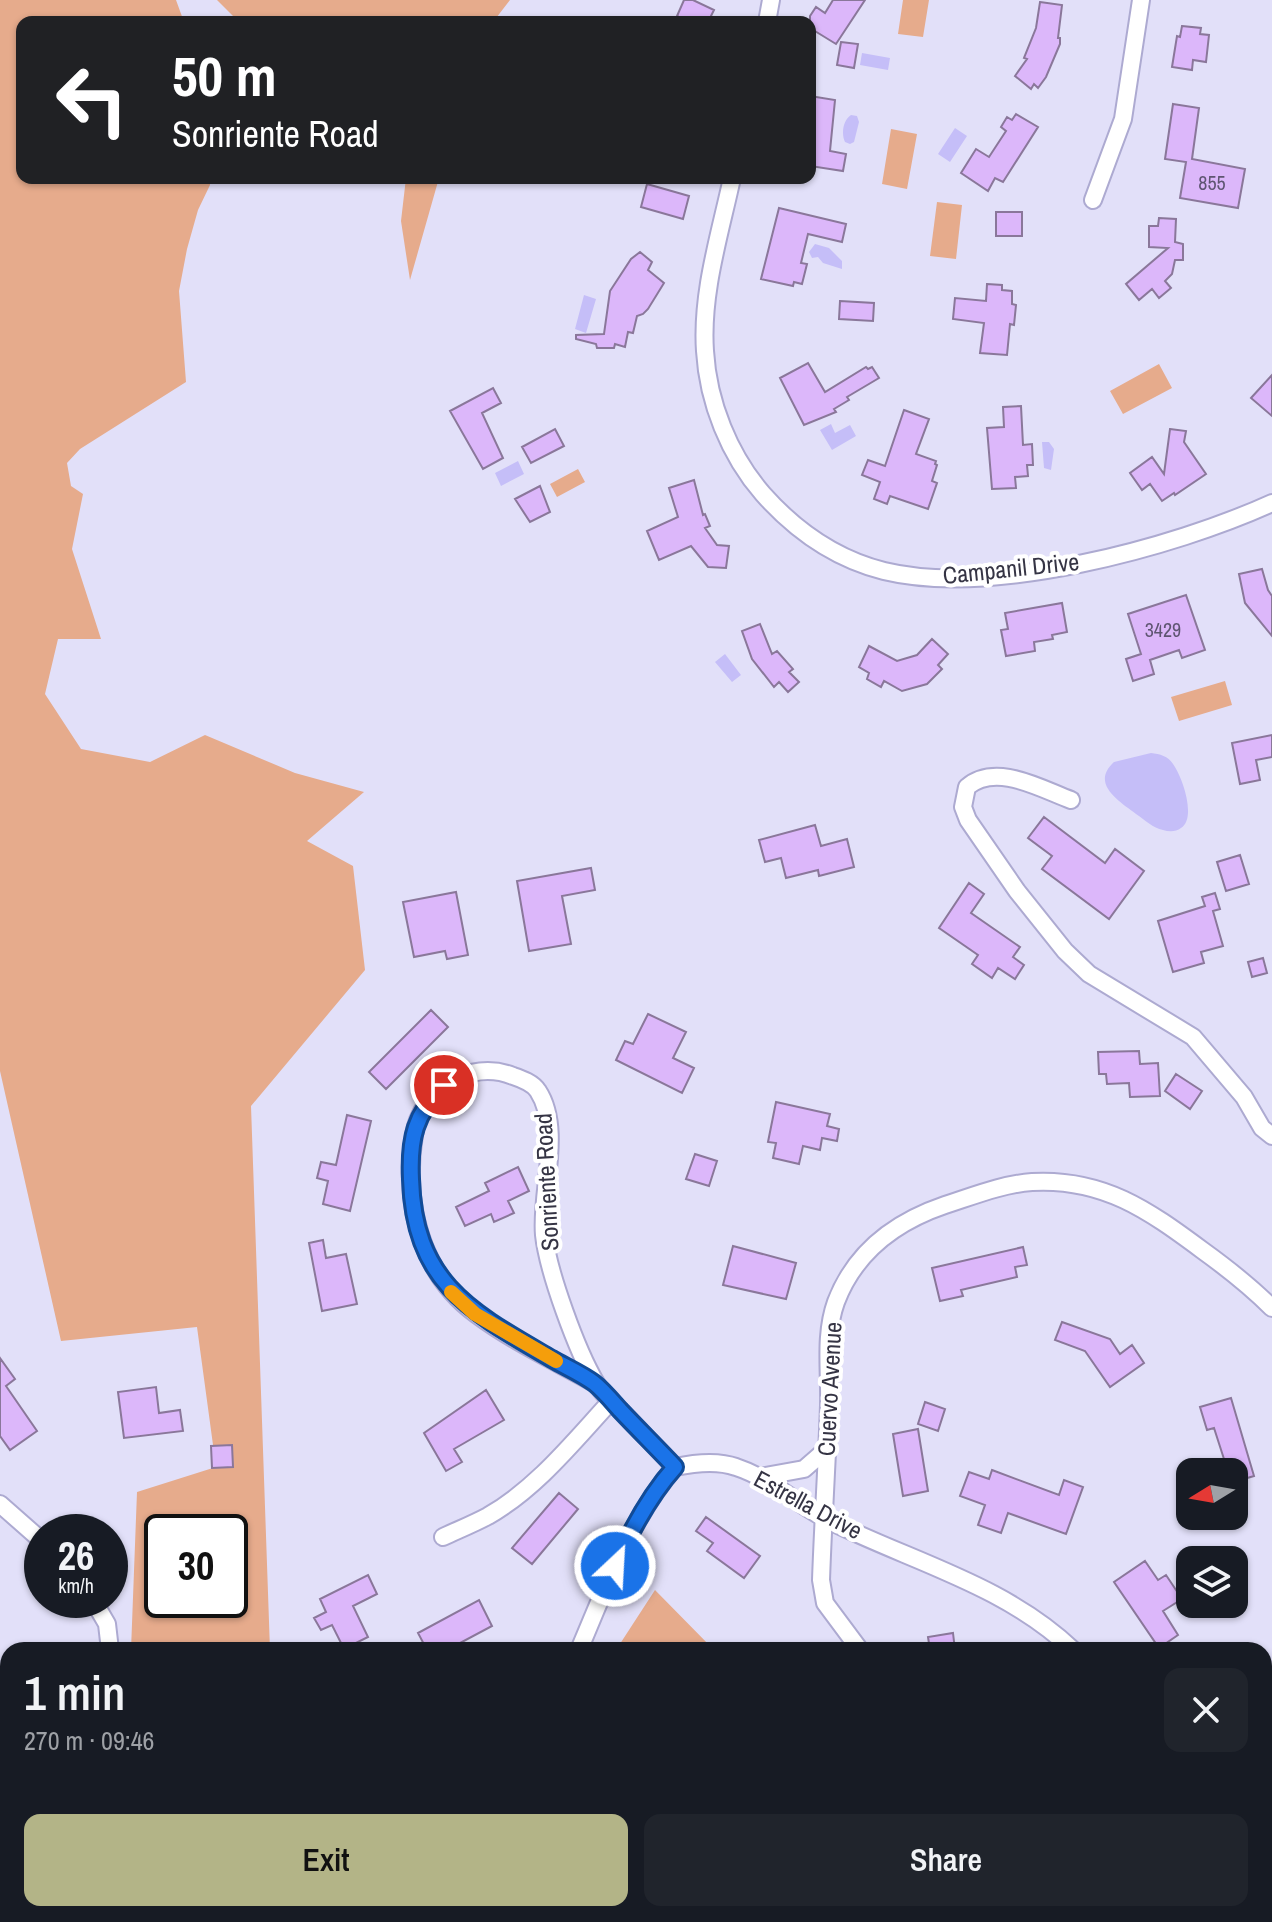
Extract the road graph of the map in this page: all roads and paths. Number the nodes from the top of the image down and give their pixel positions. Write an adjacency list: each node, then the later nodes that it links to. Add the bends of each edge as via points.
1 (1141, 0): 3 (street, via 1123,119)
2 (731, 184): 4 (street, Campanil Drive, via 705,315 704,349 713,400 725,435 755,485 796,527 830,549 904,575 1011,574 1129,552)
3 (1093, 200)
4 (1272, 503)
5 (1071, 800): 6 (street, via 1016,779 987,778 967,787 963,807 1017,891 1065,951 1089,974 1193,1037)
6 (1264, 1115): 7 (street, via 1262,1128)
7 (1272, 1136)
8 (1272, 1308): 11 (street, Cuervo Avenue, via 1249,1284 1176,1230 1105,1191 1055,1182 992,1190 918,1214 891,1230 867,1250 849,1276 829,1335)
9 (596, 1384): 9 (street, Sonriente Road, via 475,1314 431,1264 413,1212 410,1158 416,1123 427,1102 458,1077 505,1072 538,1091 549,1139 544,1235 571,1327); 10 (street, Sonriente Road)
10 (611, 1401): 12 (street, Sonriente Road); 17 (street, via 524,1489 490,1515)
11 (827, 1449): 13 (street, via 804,1469); 15 (street, Cuervo Avenue)
12 (675, 1467): 13 (street, Estrella Drive, via 716,1463); 20 (street, via 630,1534)
13 (760, 1477): 15 (street, Estrella Drive)
14 (0, 1504): 16 (street)
15 (824, 1518): 21 (street, Cuervo Avenue, via 825,1603); 22 (street, Estrella Drive, via 1018,1607)
16 (24, 1525)
17 (443, 1537)
18 (104, 1618): 19 (street)
19 (109, 1642)
20 (583, 1642)
21 (854, 1642)
22 (1065, 1642)

